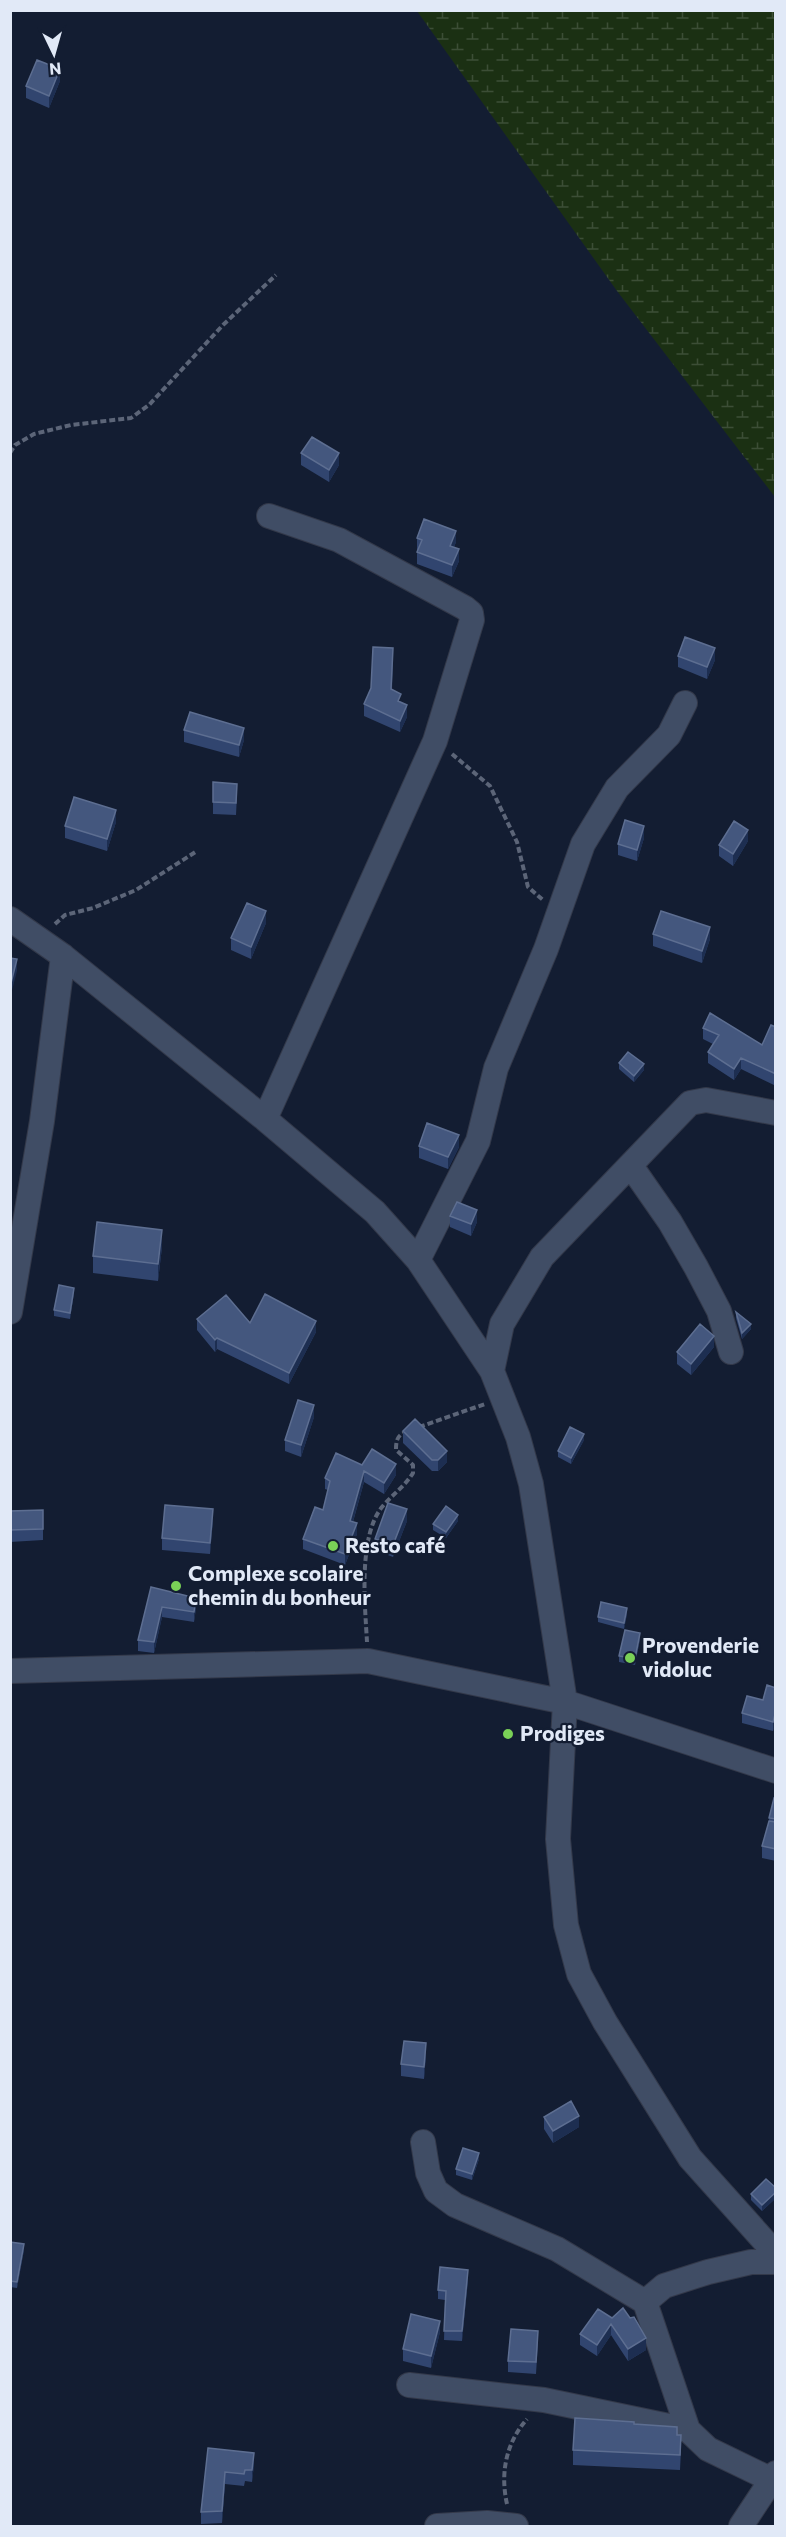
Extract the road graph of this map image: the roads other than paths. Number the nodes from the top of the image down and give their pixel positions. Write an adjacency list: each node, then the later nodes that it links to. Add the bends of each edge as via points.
1 (268, 516): 6 (street, via 339,540 471,613 472,620 435,741)
2 (685, 703): 8 (street, via 669,735 617,788 583,844 546,949 496,1068 478,1141)
3 (10, 919): 4 (street)
4 (63, 956): 6 (street); 9 (street, via 42,1121)
5 (776, 1113): 7 (street, via 698,1100 690,1103)
6 (266, 1119): 8 (street, via 375,1212)
7 (631, 1166): 10 (street, via 696,1267 719,1311); 11 (street, via 542,1257 502,1324)
8 (418, 1260): 11 (street)
9 (10, 1312)
10 (731, 1352)
11 (492, 1371): 13 (street, via 518,1437 531,1484)
12 (10, 1671): 13 (street, via 368,1661)
13 (566, 1702): 14 (street); 16 (street, via 558,1839 566,1925 579,1974 690,2158)
14 (776, 1771)
15 (423, 2142): 18 (street, via 428,2174 436,2191 455,2205 557,2249)
16 (776, 2254)
17 (776, 2262): 18 (street, via 751,2262 708,2272 664,2286)
18 (645, 2302): 20 (street)
19 (409, 2385): 20 (street, via 544,2400)
20 (688, 2430): 21 (street, via 708,2449)
21 (773, 2476): 24 (street)
22 (436, 2526): 23 (street)
23 (513, 2526)
24 (741, 2526)

